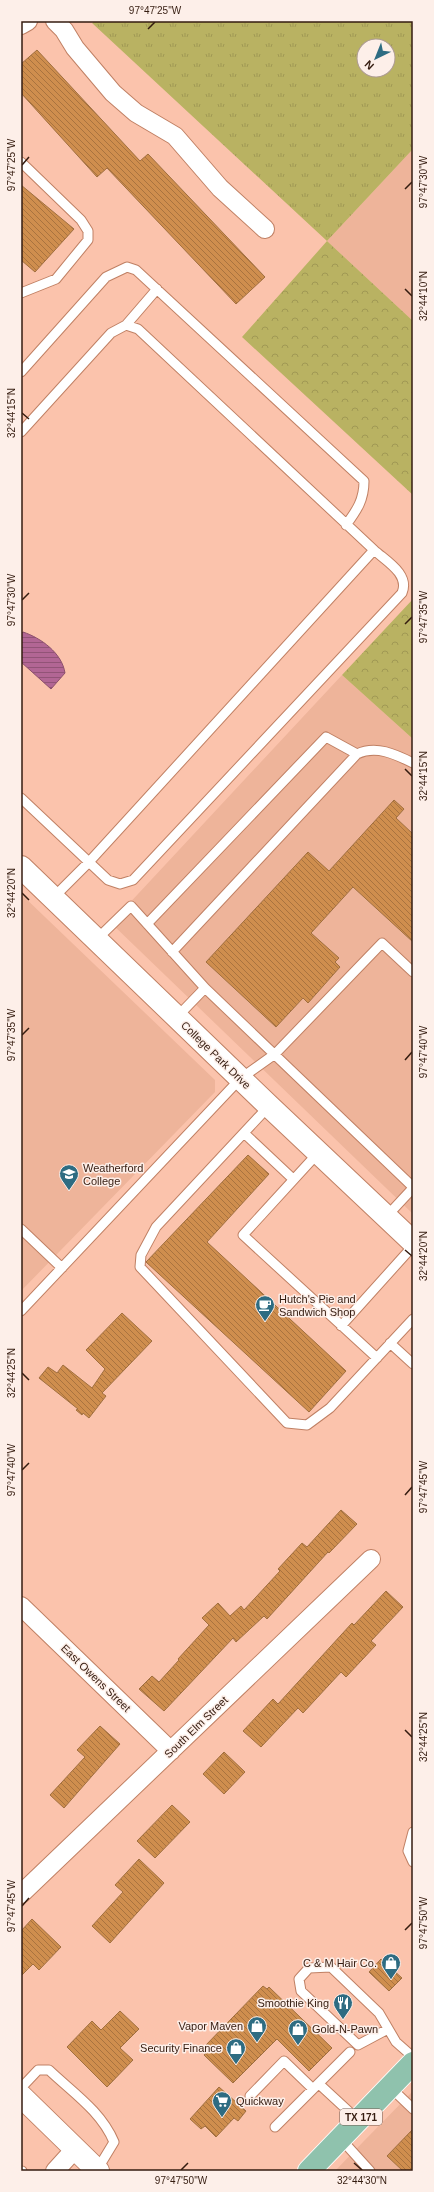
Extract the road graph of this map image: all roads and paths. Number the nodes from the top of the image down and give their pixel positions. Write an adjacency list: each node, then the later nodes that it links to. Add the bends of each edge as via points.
1 (28, 21): 3 (street)
2 (55, 21): 5 (street, via 64,30 74,48 113,93 136,113 175,136 220,188)
3 (21, 25)
4 (21, 162): 7 (lane, via 81,220 88,230 88,240 56,279)
5 (265, 229)
6 (157, 289): 8 (lane); 9 (lane, via 136,270 127,267 106,277); 11 (lane, via 364,481 361,504)
7 (21, 293)
8 (126, 325): 10 (lane, via 111,333); 11 (lane, via 138,329)
9 (21, 372)
10 (21, 432)
11 (346, 525): 12 (lane)
12 (374, 550): 16 (lane); 16 (lane, via 402,576 402,593 133,880 120,884 108,880)
13 (357, 754): 14 (lane, via 368,749 396,754); 19 (lane, via 326,737); 21 (lane)
14 (413, 763)
15 (21, 798): 16 (lane)
16 (89, 862): 18 (lane)
17 (21, 867): 18 (street, College Park Drive)
18 (53, 898): 20 (street, College Park Drive)
19 (147, 924): 20 (lane, via 131,906); 21 (lane)
20 (96, 940): 24 (street, College Park Drive)
21 (172, 952): 23 (lane)
22 (413, 972): 25 (lane, via 382,943)
23 (205, 988): 24 (lane); 25 (lane)
24 (177, 1017): 26 (street, College Park Drive)
25 (275, 1054): 26 (lane); 31 (lane)
26 (240, 1079): 27 (street, College Park Drive); 36 (lane)
27 (269, 1106): 28 (lane); 29 (street, College Park Drive)
28 (244, 1133): 30 (lane); 41 (lane, via 156,1227 141,1255 140,1266 287,1422 307,1425 330,1408)
29 (318, 1153): 30 (lane); 32 (street, College Park Drive)
30 (293, 1179): 39 (lane, via 243,1234)
31 (413, 1187): 32 (lane)
32 (386, 1217): 34 (street, College Park Drive)
33 (21, 1229): 36 (lane)
34 (413, 1242)
35 (413, 1246): 39 (lane)
36 (62, 1268): 37 (lane)
37 (21, 1311)
38 (413, 1319): 40 (lane)
39 (341, 1326): 41 (lane)
40 (390, 1343): 41 (lane); 42 (lane)
41 (377, 1358)
42 (413, 1364)
43 (371, 1559): 45 (street, South Elm Street)
44 (21, 1606): 45 (street, East Owens Street)
45 (171, 1751): 48 (street, South Elm Street)
46 (413, 1832): 47 (lane, via 408,1851)
47 (413, 1862)
48 (21, 1894)
49 (388, 2029): 49 (lane, via 358,2045 301,1991 298,1979 309,1968 331,1967 379,2013); 51 (lane, via 396,2042)
50 (350, 2052): 53 (lane)
51 (413, 2057)
52 (413, 2063): 54 (main road, TX 171)
53 (316, 2086): 57 (lane, via 284,2061); 59 (lane); 60 (lane)
54 (390, 2087): 58 (lane); 59 (main road, TX 171)
55 (21, 2088): 63 (lane, via 38,2070 49,2070 93,2109 114,2142)
56 (21, 2096): 62 (street)
57 (250, 2096)
58 (413, 2109)
59 (358, 2120): 61 (main road, TX 171)
60 (275, 2127)
61 (341, 2139): 65 (main road, TX 171); 66 (lane)
62 (76, 2149): 63 (street); 64 (street)
63 (97, 2170)
64 (54, 2171)
65 (309, 2171)
66 (370, 2171)

